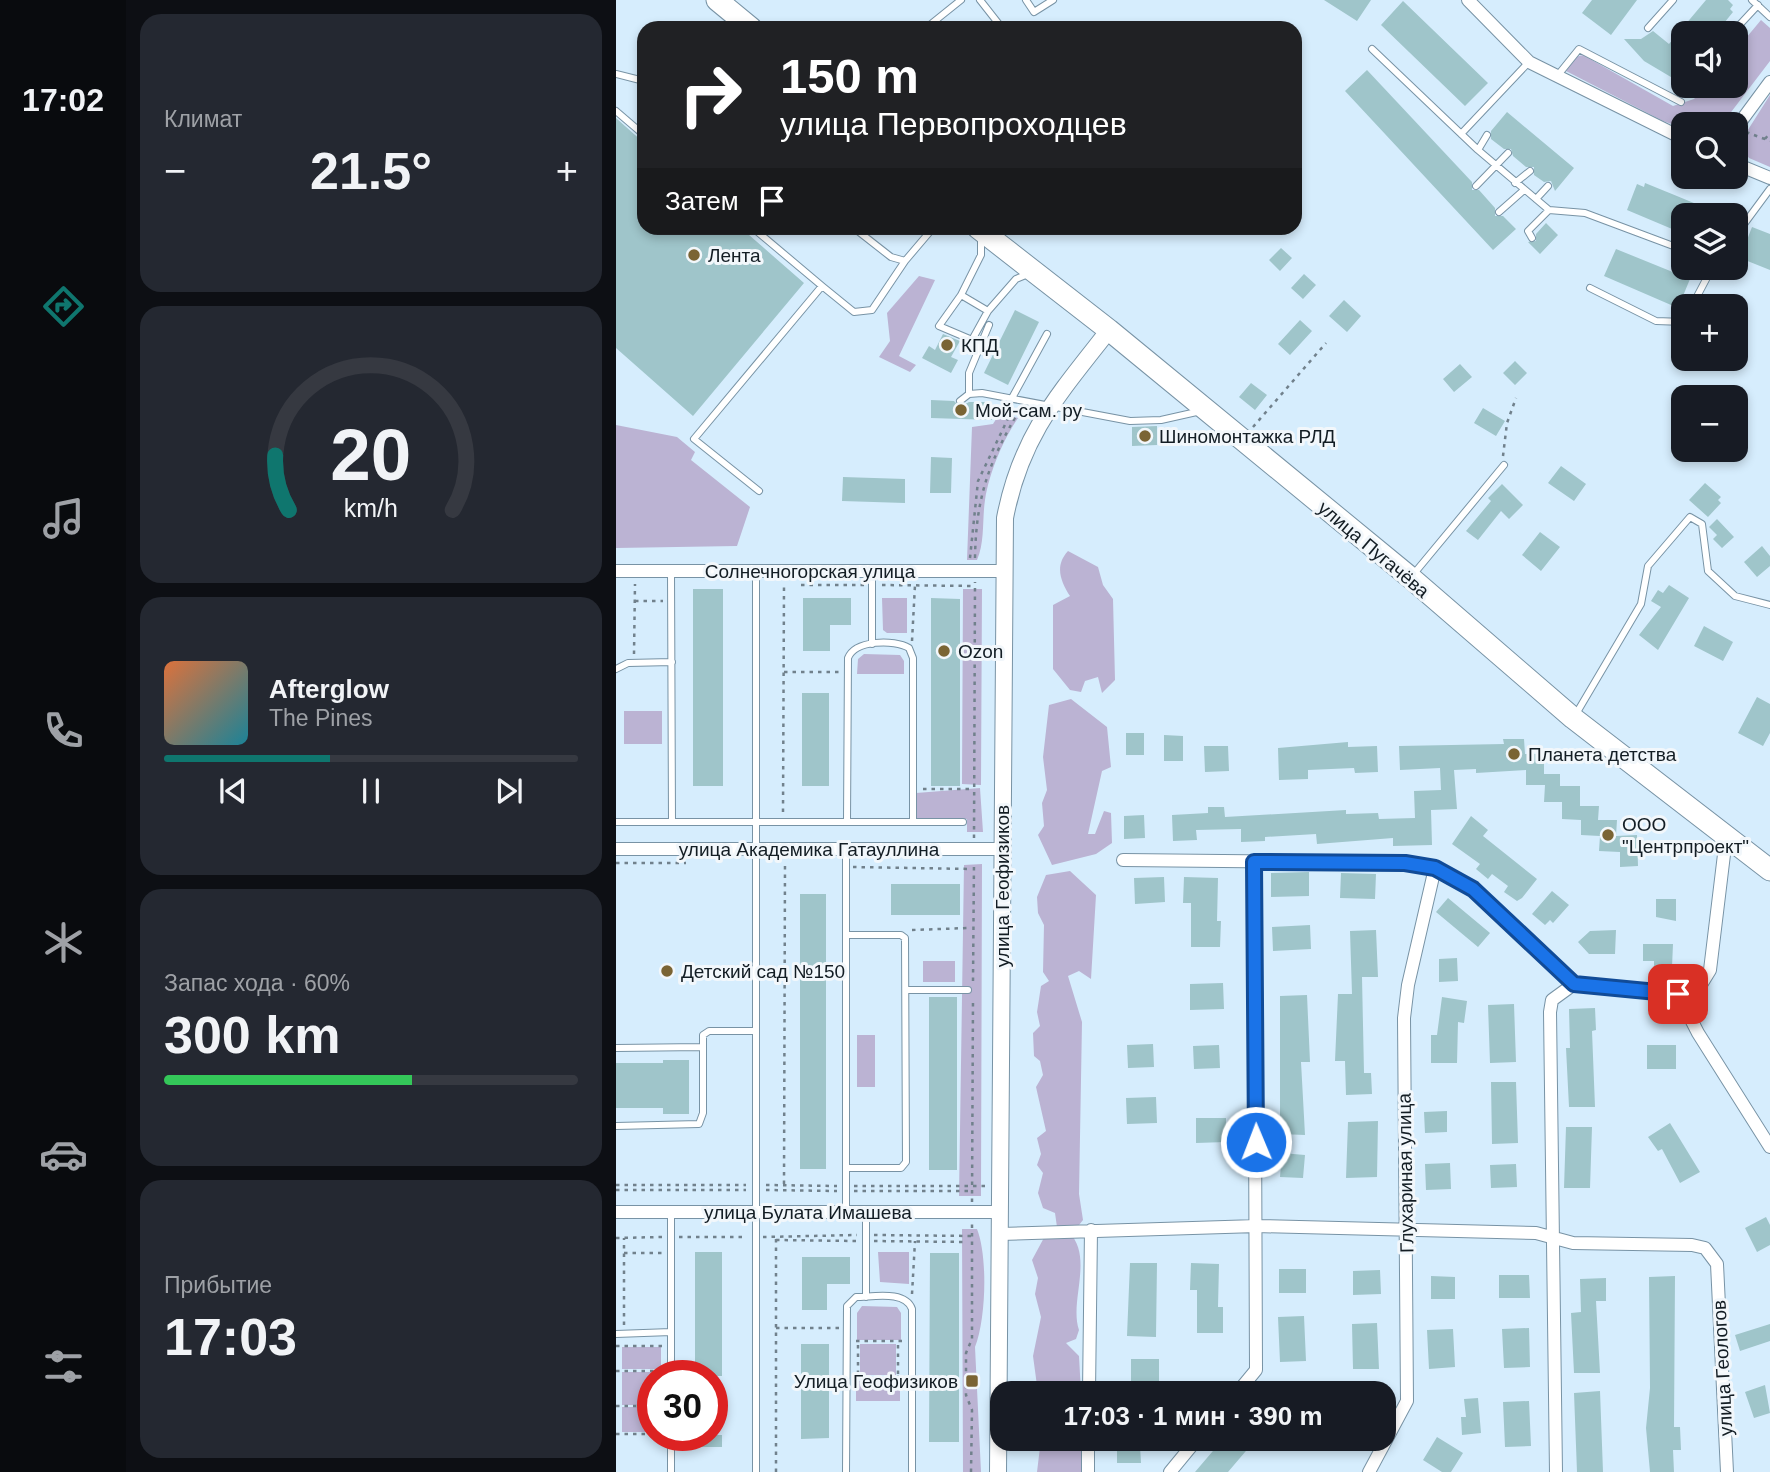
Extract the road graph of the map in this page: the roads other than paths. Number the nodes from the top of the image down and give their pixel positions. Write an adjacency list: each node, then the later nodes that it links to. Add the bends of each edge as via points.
1 (718, 0): 10 (main road)
2 (961, 0): 11 (lane)
3 (981, 0): 12 (lane)
4 (1026, 0): 5 (lane, via 1034,12)
5 (1054, 0)
6 (1468, 0): 16 (street)
7 (1673, 0): 14 (lane)
8 (1755, 2): 9 (lane); 13 (lane)
9 (1770, 17)
10 (743, 21)
11 (935, 21)
12 (997, 21)
13 (1741, 21)
14 (1648, 28)
15 (1372, 49): 26 (lane)
16 (1529, 62): 18 (street); 26 (lane)
17 (616, 74): 19 (lane)
18 (1557, 76): 21 (lane, via 1579,49); 25 (street)
19 (637, 79)
20 (1770, 82): 23 (street)
21 (1681, 102)
22 (616, 111): 24 (lane)
23 (1748, 112)
24 (637, 129)
25 (1671, 133)
26 (1461, 134): 28 (lane)
27 (1488, 135): 28 (lane)
28 (1478, 150): 30 (lane)
29 (1508, 153): 30 (lane)
30 (1496, 166): 34 (lane); 35 (lane)
31 (1748, 169): 33 (street)
32 (1530, 171): 34 (lane)
33 (1770, 178)
34 (1515, 183): 38 (lane)
35 (1476, 186)
36 (1548, 186): 39 (lane)
37 (1770, 189): 42 (lane)
38 (1524, 190): 39 (lane); 41 (lane)
39 (1536, 198): 40 (lane)
40 (1549, 210): 48 (lane, via 1528,231); 49 (lane, via 1585,213)
41 (1499, 212)
42 (1748, 218)
43 (761, 235): 52 (lane)
44 (863, 235): 50 (lane, via 891,257)
45 (927, 235): 50 (lane)
46 (979, 235): 54 (lane, via 981,255)
47 (986, 235): 51 (main road, улица Пугачёва)
48 (1532, 238)
49 (1671, 245)
50 (905, 261): 52 (lane, via 872,310 854,312)
51 (1032, 272): 55 (lane, via 1016,279); 58 (main road, улица Пугачёва)
52 (822, 286): 66 (lane, via 694,439)
53 (1590, 288): 56 (lane, via 1657,321)
54 (961, 295): 55 (lane); 55 (lane, via 939,326 972,340)
55 (988, 311)
56 (1671, 322)
57 (989, 325): 60 (lane, via 969,373)
58 (1109, 330): 63 (street, улица Геофизиков); 64 (main road, улица Пугачёва)
59 (1047, 334): 61 (lane)
60 (969, 394): 61 (lane); 62 (lane)
61 (1018, 399): 63 (lane)
62 (960, 401)
63 (1051, 405): 64 (lane, via 1130,421); 71 (street, улица Геофизиков, via 1014,476 1005,518)
64 (1206, 410): 72 (main road, улица Пугачёва)
65 (1504, 465): 72 (lane)
66 (759, 491)
67 (616, 571): 68 (street, Солнечногорская улица)
68 (671, 571): 69 (street, Солнечногорская улица); 75 (lane)
69 (756, 571): 70 (street, Солнечногорская улица); 80 (lane)
70 (872, 571): 71 (street, Солнечногорская улица); 74 (lane)
71 (1004, 571): 87 (street, улица Геофизиков)
72 (1411, 578): 77 (main road, улица Пугачёва)
73 (1770, 605): 77 (lane, via 1735,596 1708,571 1702,524 1690,516 1648,566 1641,604)
74 (872, 644): 81 (lane, via 859,644 851,650); 82 (lane, via 901,644 913,658)
75 (671, 663): 76 (lane, via 624,663); 79 (lane)
76 (616, 669)
77 (1573, 718): 84 (main road, улица Пугачёва)
78 (616, 822): 79 (lane)
79 (671, 822): 80 (lane)
80 (756, 822): 81 (lane); 88 (lane)
81 (847, 822): 82 (lane)
82 (913, 822): 83 (lane)
83 (963, 822)
84 (1726, 838): 92 (main road, улица Пугачёва); 97 (street, via 1710,970 1702,983)
85 (616, 849): 88 (street, улица Академика Гатауллина)
86 (846, 849): 87 (street, улица Академика Гатауллина); 88 (street, улица Академика Гатауллина); 93 (lane)
87 (1003, 849): 109 (street, улица Геофизиков)
88 (756, 855): 98 (lane)
89 (1123, 860): 90 (street)
90 (1254, 862): 91 (street, via 1405,863); 110 (street)
91 (1435, 868): 94 (street, via 1473,889); 112 (street, Глухариная улица, via 1408,985 1405,1018)
92 (1770, 870)
93 (846, 935): 95 (lane, via 903,936); 103 (lane)
94 (1574, 984): 97 (street); 114 (street, via 1552,1000 1550,1012)
95 (906, 990): 96 (lane); 103 (lane, via 905,1164 901,1168)
96 (968, 990)
97 (1678, 994): 102 (street)
98 (756, 1031): 99 (lane, via 706,1032); 106 (lane)
99 (702, 1047): 100 (lane); 101 (lane, via 703,1113 699,1124)
100 (616, 1048)
101 (616, 1126)
102 (1770, 1147)
103 (845, 1168): 107 (lane)
104 (616, 1212): 105 (street, улица Булата Имашева)
105 (671, 1212): 106 (street, улица Булата Имашева); 116 (lane)
106 (756, 1212): 107 (street, улица Булата Имашева); 125 (lane)
107 (846, 1212): 108 (street, улица Булата Имашева)
108 (866, 1212): 109 (street, улица Булата Имашева); 115 (lane)
109 (1000, 1212): 113 (street, улица Геофизиков)
110 (1256, 1226): 111 (street); 112 (street); 120 (street, via 1256,1370)
111 (1091, 1230): 113 (street); 119 (street)
112 (1407, 1230): 114 (street); 131 (street, Глухариная улица, via 1407,1401)
113 (1000, 1234): 128 (street, улица Геофизиков)
114 (1553, 1236): 132 (street); 133 (street, улица Геологов, via 1573,1243 1692,1245 1705,1248 1717,1264)
115 (866, 1297): 126 (lane, via 848,1302); 127 (lane, via 900,1297 912,1309)
116 (671, 1332): 117 (lane); 118 (lane)
117 (616, 1334)
118 (671, 1360)
119 (1089, 1381)
120 (1247, 1381)
121 (671, 1451): 124 (lane)
122 (1088, 1451): 129 (street)
123 (1187, 1451): 130 (street)
124 (671, 1472)
125 (756, 1472)
126 (846, 1472)
127 (912, 1472)
128 (999, 1472)
129 (1088, 1472)
130 (1170, 1472)
131 (1369, 1472)
132 (1556, 1472)
133 (1727, 1472)

